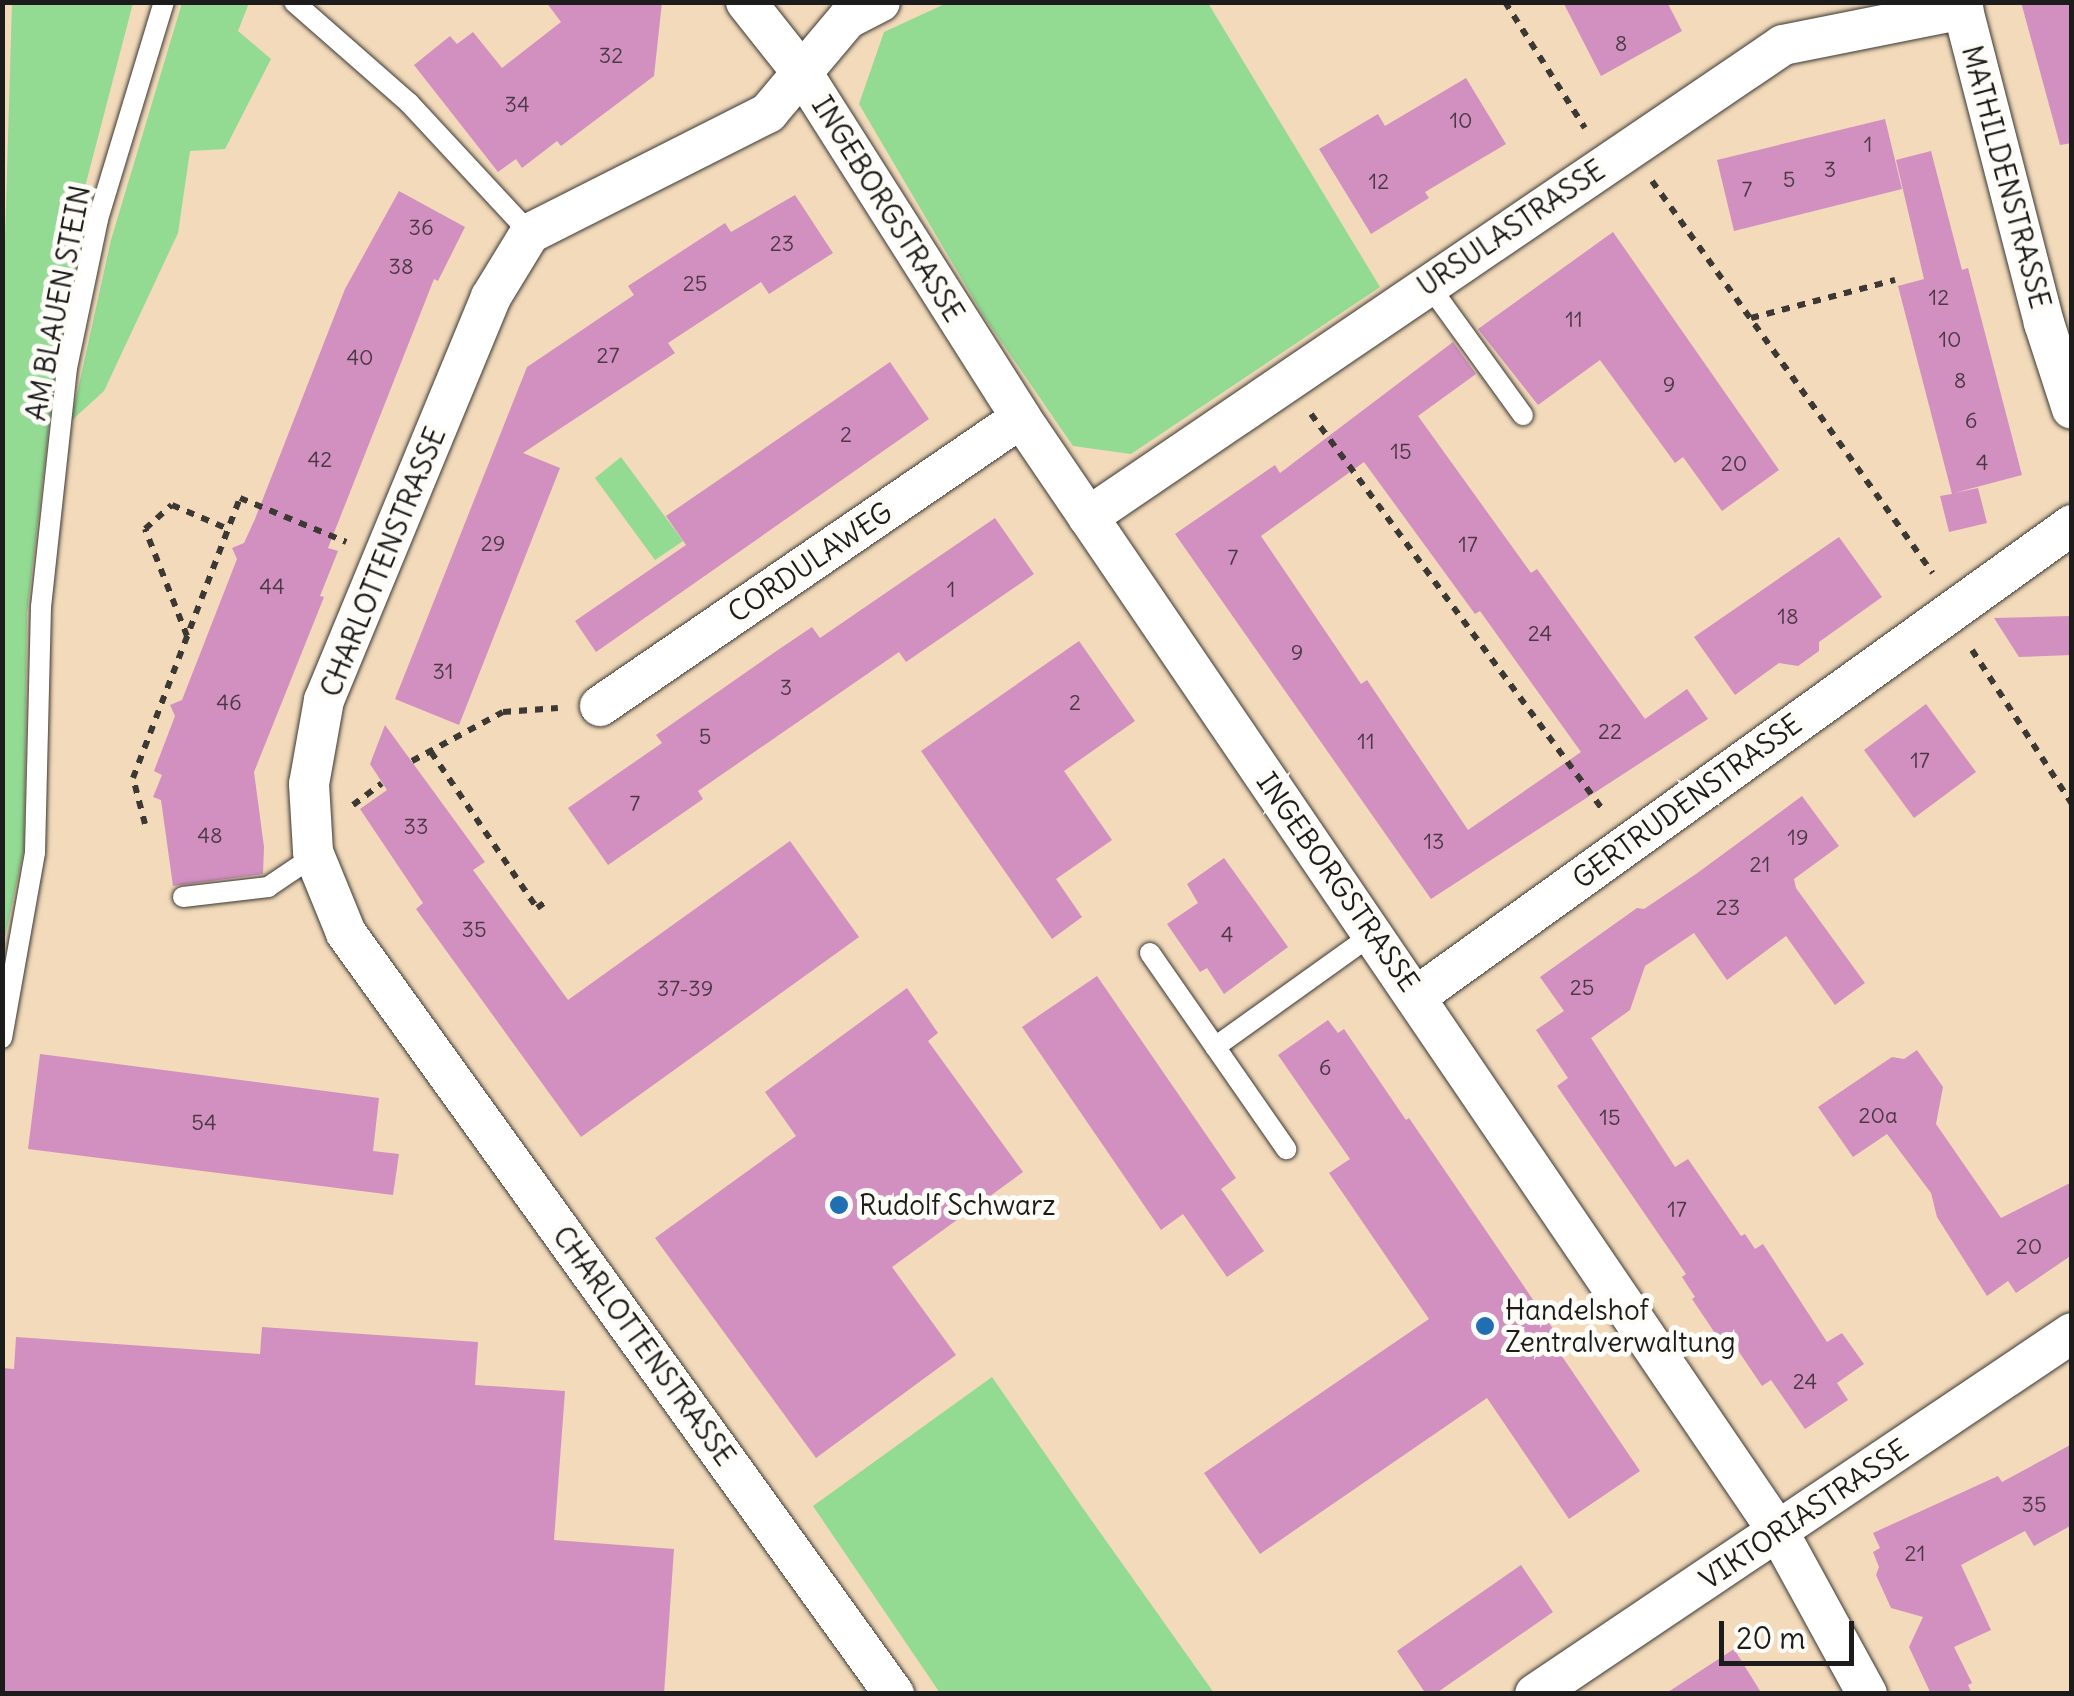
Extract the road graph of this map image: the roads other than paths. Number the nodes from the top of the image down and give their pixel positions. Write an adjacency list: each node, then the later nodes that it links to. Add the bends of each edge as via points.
1 (164, 2): 20 (lane, AM BLAUEN STEIN, via 98,219 67,368 40,608 34,852)
2 (294, 2): 7 (lane, via 409,103)
3 (746, 2): 6 (street, INGEBORGSTRASSE)
4 (880, 2): 6 (street, via 848,18)
5 (1962, 6): 8 (street, URSULASTRASSE, via 1782,45); 9 (street, MATHILDENSTRASSE)
6 (803, 74): 7 (street, via 768,113); 11 (street, INGEBORGSTRASSE)
7 (530, 233): 15 (street, CHARLOTTENSTRASSE, via 491,297 324,700 308,784)
8 (1428, 284): 10 (lane); 12 (street, URSULASTRASSE)
9 (2072, 409)
10 (1523, 415)
11 (1020, 418): 12 (street, INGEBORGSTRASSE); 14 (street, CORDULAWEG)
12 (1088, 517): 17 (street, INGEBORGSTRASSE)
13 (2072, 525): 19 (street, GERTRUDENSTRASSE)
14 (600, 706)
15 (314, 856): 16 (lane, via 268,888); 25 (street, CHARLOTTENSTRASSE, via 346,933)
16 (183, 897)
17 (1373, 934): 19 (street, INGEBORGSTRASSE); 21 (lane)
18 (1150, 953): 21 (lane)
19 (1417, 996): 24 (street, INGEBORGSTRASSE)
20 (2, 1038)
21 (1215, 1046): 22 (lane)
22 (1286, 1149)
23 (2072, 1333): 24 (street, VIKTORIASTRASSE)
24 (1780, 1532): 26 (street, VIKTORIASTRASSE); 27 (street, INGEBORGSTRASSE)
25 (894, 1694)
26 (1535, 1694)
27 (1867, 1694)

